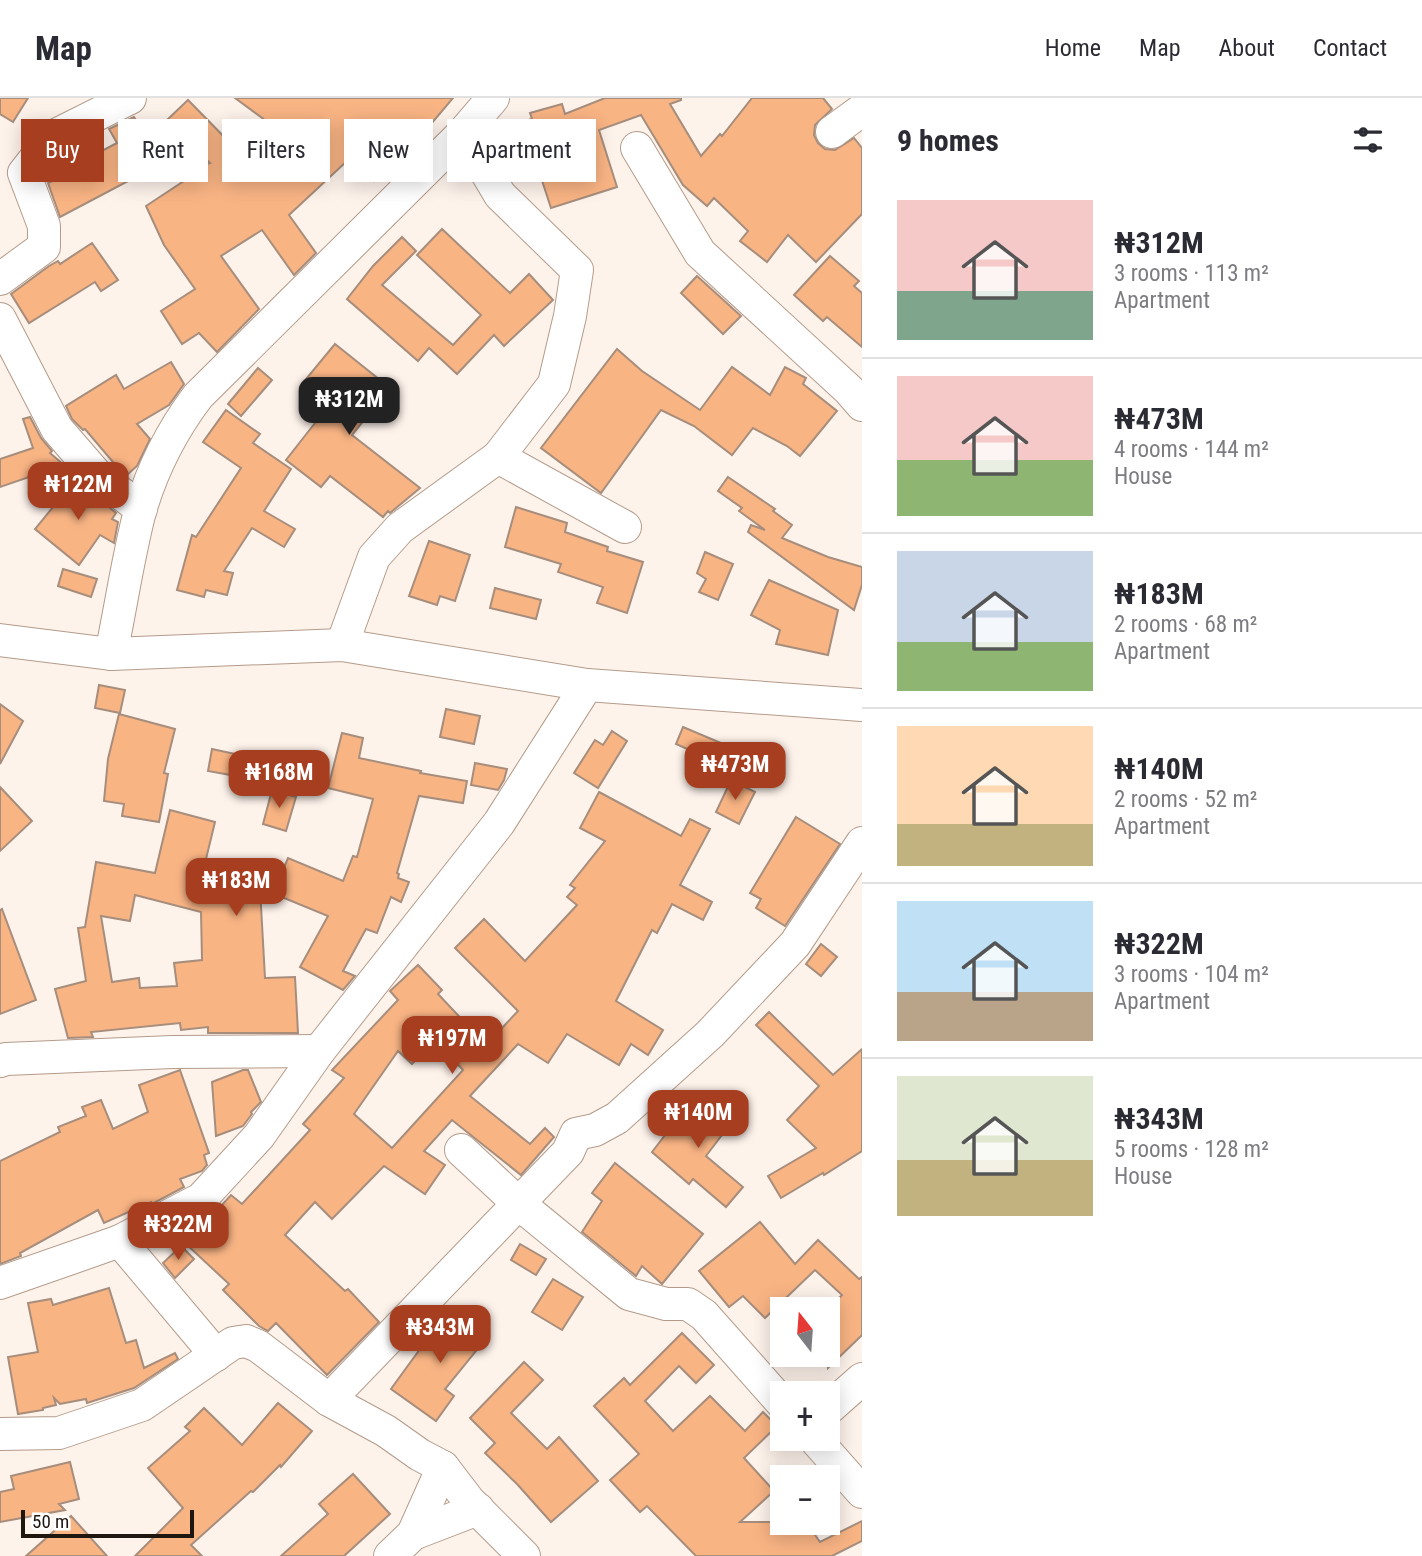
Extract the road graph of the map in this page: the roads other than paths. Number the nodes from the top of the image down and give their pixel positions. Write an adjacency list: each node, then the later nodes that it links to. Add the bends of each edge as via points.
1 (131, 98): 9 (street, via 52,137 24,173 44,226 44,247)
2 (493, 98): 4 (street)
3 (862, 110): 5 (street)
4 (475, 119)
5 (832, 132)
6 (637, 148): 11 (street, via 701,253)
7 (447, 149): 13 (street, via 198,396 165,450)
8 (493, 182): 12 (street, via 577,270 554,384)
9 (0, 279)
10 (0, 319): 13 (street, via 57,429 96,474)
11 (862, 405)
12 (498, 457): 14 (street); 15 (street, via 400,528 374,557)
13 (141, 509): 17 (street)
14 (625, 527)
15 (342, 645): 17 (street); 18 (street)
16 (3, 646): 17 (street)
17 (111, 653)
18 (587, 685): 19 (street); 21 (street, via 499,823)
19 (862, 705)
20 (862, 843): 24 (street, via 795,944 729,1014 617,1118 576,1134 568,1152)
21 (319, 1051): 22 (street, via 172,1052); 25 (street, via 259,1136 201,1199)
22 (0, 1062)
23 (461, 1150): 24 (street)
24 (518, 1203): 29 (street, via 629,1294 666,1304 688,1304 704,1315); 31 (street)
25 (120, 1241): 26 (street); 27 (street)
26 (0, 1283)
27 (216, 1355): 31 (street, via 233,1343 246,1341); 32 (street, via 142,1405 59,1433)
28 (862, 1379): 30 (street)
29 (770, 1389)
30 (840, 1398)
31 (329, 1400): 34 (street)
32 (0, 1434)
33 (826, 1451): 35 (street)
34 (443, 1467): 36 (street); 37 (street)
35 (862, 1492)
36 (478, 1509): 37 (street); 39 (street)
37 (412, 1534): 38 (street)
38 (390, 1556)
39 (524, 1556)

